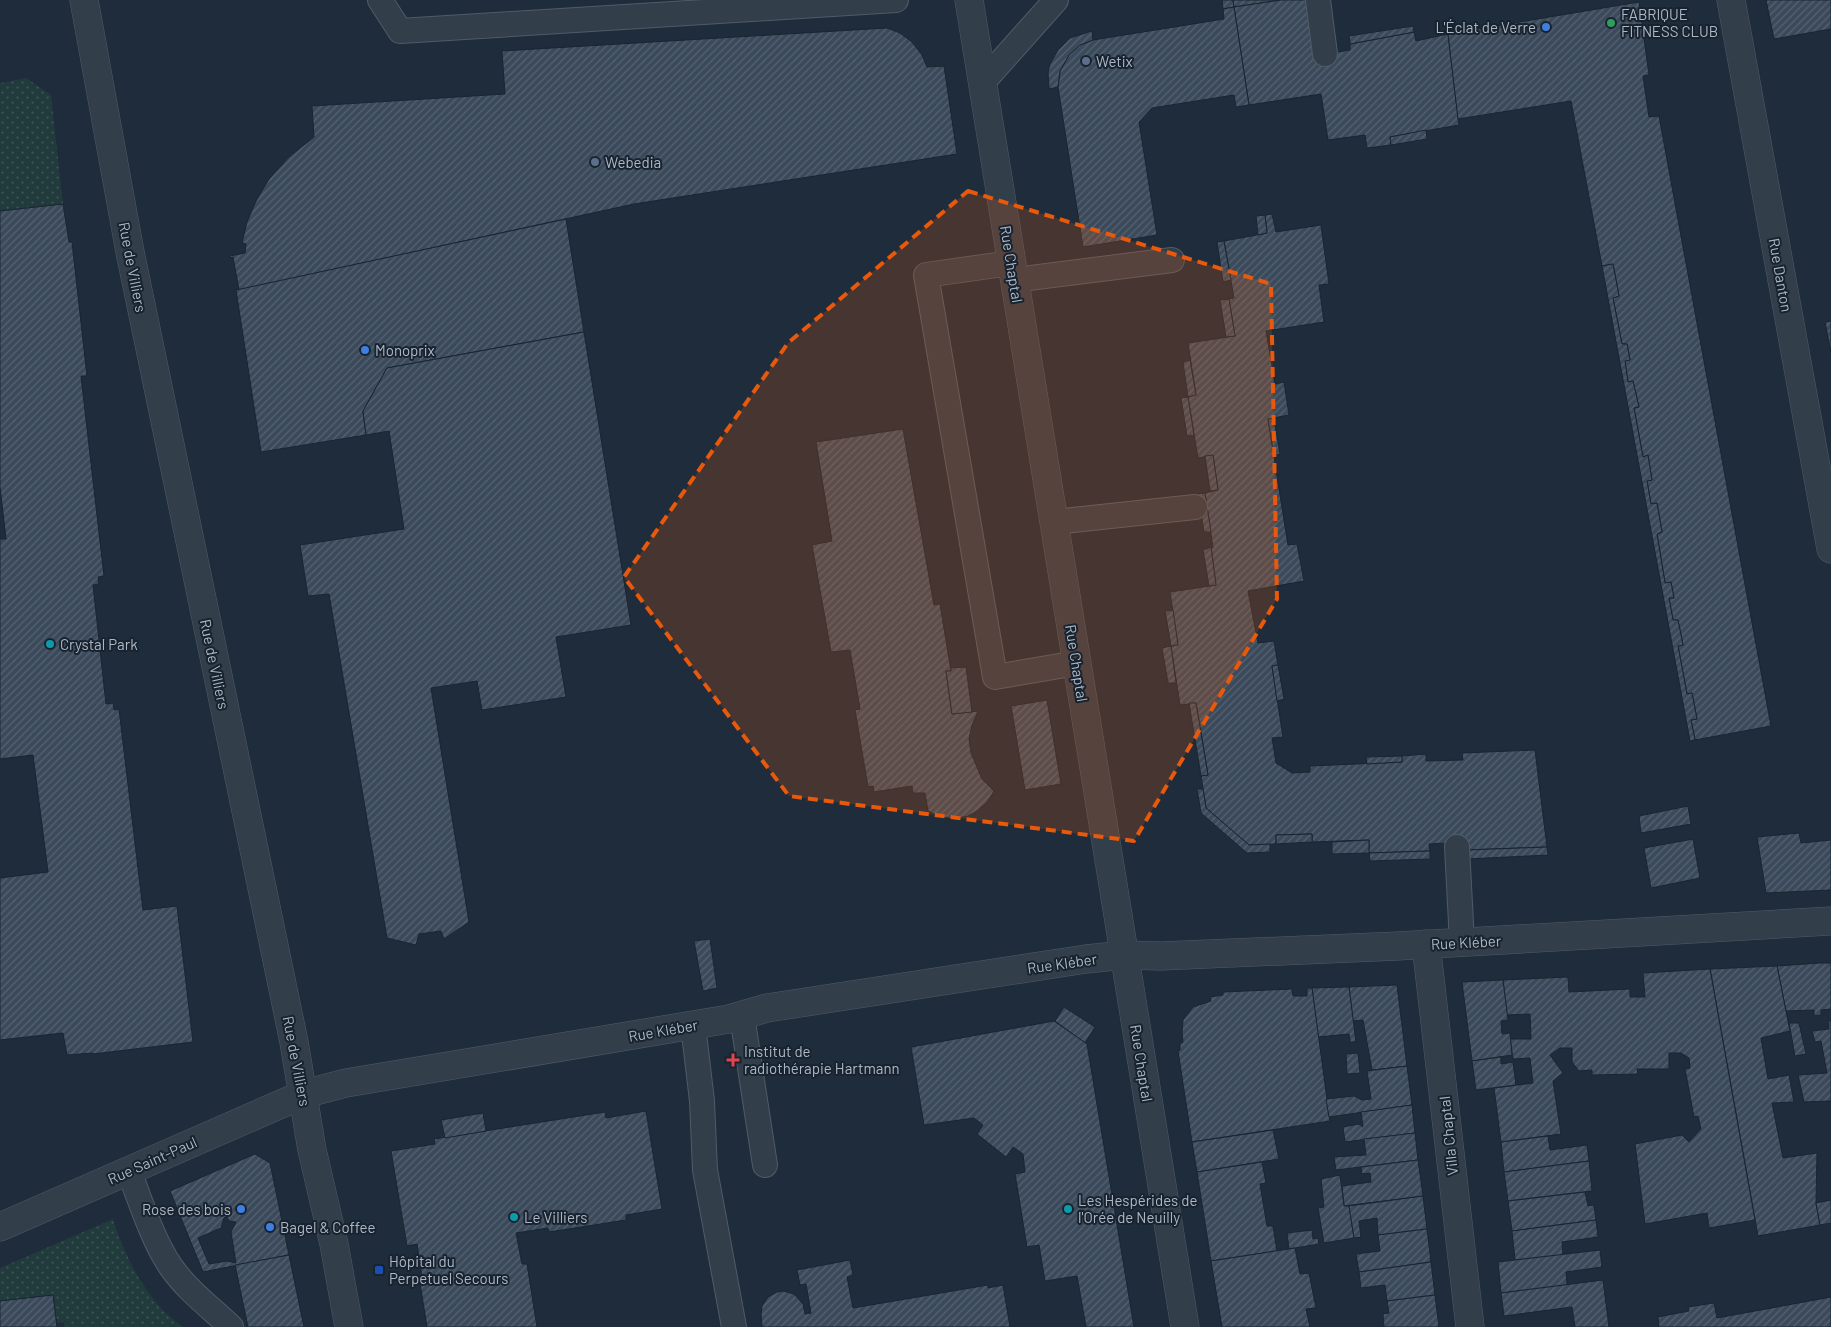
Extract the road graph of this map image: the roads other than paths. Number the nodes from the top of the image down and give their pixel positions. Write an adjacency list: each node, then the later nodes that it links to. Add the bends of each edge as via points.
1 (84, 0): 23 (street, Rue de Villiers, via 130,252)
2 (380, 0): 3 (lane, via 400,31)
3 (896, 0)
4 (969, 0): 9 (street, Rue Chaptal)
5 (1056, 0): 9 (lane)
6 (1318, 0): 8 (lane)
7 (1731, 0): 14 (street, Rue Danton)
8 (1325, 54)
9 (982, 84): 11 (street, Rue Chaptal)
10 (1172, 260): 11 (lane)
11 (1013, 271): 13 (street, Rue Chaptal); 15 (lane, via 926,275 995,677)
12 (1194, 507): 13 (lane)
13 (1054, 522): 15 (street, Rue Chaptal)
14 (1831, 549)
15 (1077, 663): 20 (street, Rue Chaptal)
16 (1457, 847): 18 (lane)
17 (1831, 921): 18 (street, Rue Kléber)
18 (1462, 942): 19 (street, Rue Kléber)
19 (1426, 944): 20 (street, Rue Kléber); 32 (street, Villa Chaptal)
20 (1125, 955): 21 (street, Rue Kléber, via 768,1008); 31 (street, Rue Chaptal)
21 (736, 1018): 22 (street, Rue Kléber); 24 (lane)
22 (693, 1025): 23 (street, Rue Kléber, via 346,1083); 30 (lane, via 702,1101 705,1170)
23 (304, 1094): 25 (street, Rue Saint-Paul); 29 (street, Rue de Villiers, via 312,1150)
24 (758, 1167)
25 (121, 1174): 26 (street, Rue Saint-Paul); 27 (lane, via 143,1249 157,1274 172,1293); 28 (lane, via 170,1266)
26 (0, 1227)
27 (209, 1327)
28 (231, 1327)
29 (350, 1327)
30 (734, 1327)
31 (1184, 1327)
32 (1470, 1327)

